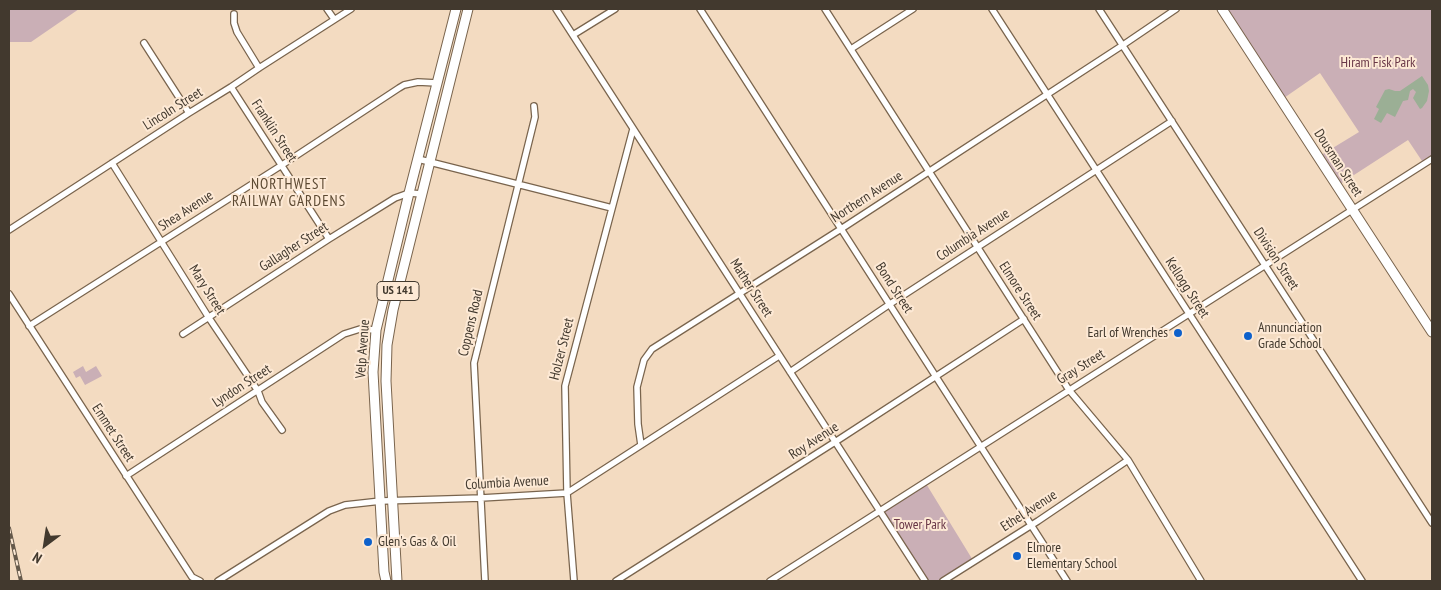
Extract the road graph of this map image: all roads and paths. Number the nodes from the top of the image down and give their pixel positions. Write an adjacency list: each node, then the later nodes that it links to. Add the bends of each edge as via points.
1 (327, 9): 15 (street)
2 (350, 9): 15 (street, Lincoln Street)
3 (456, 9): 21 (main road, Velp Avenue / US 141)
4 (468, 9): 30 (main road, Velp Avenue / US 141)
5 (556, 9): 16 (street, Mather Street)
6 (614, 9): 16 (street)
7 (700, 9): 40 (street, Bond Street)
8 (825, 9): 19 (street, Elmore Street)
9 (913, 9): 19 (street)
10 (992, 9): 23 (street, Kellogg Street)
11 (1099, 9): 18 (street, Division Street)
12 (1176, 9): 18 (street, Northern Avenue)
13 (1222, 9): 39 (main road, Dousman Street)
14 (234, 14): 20 (street, via 237,32)
15 (334, 19): 20 (street, Lincoln Street)
16 (573, 36): 27 (street, Mather Street)
17 (144, 43): 25 (street)
18 (1123, 46): 23 (street, Northern Avenue); 26 (street, Division Street)
19 (851, 49): 34 (street, Elmore Street)
20 (259, 68): 22 (street, Lincoln Street)
21 (437, 83): 28 (main road, Velp Avenue / US 141); 32 (street, Shea Avenue, via 404,85)
22 (231, 87): 25 (street, Lincoln Street); 32 (street, Franklin Street)
23 (1047, 95): 33 (street, Kellogg Street); 34 (street, Northern Avenue)
24 (534, 106): 35 (street, Coppens Road, via 536,117)
25 (188, 113): 31 (street, Lincoln Street)
26 (1172, 121): 33 (street, Columbia Avenue); 45 (street, Division Street)
27 (633, 128): 38 (street, Holzer Street); 47 (street, Mather Street)
28 (418, 159): 30 (street); 36 (main road, Velp Avenue / US 141)
29 (1432, 160): 39 (street, Gray Street)
30 (430, 162): 35 (street); 37 (main road, Velp Avenue / US 141)
31 (112, 163): 41 (street, Lincoln Street); 43 (street, Mary Street)
32 (282, 165): 42 (street, Franklin Street); 43 (street, Shea Avenue)
33 (1096, 170): 44 (street, Columbia Avenue); 49 (street, Kellogg Street)
34 (929, 171): 40 (street, Northern Avenue); 44 (street, Elmore Street)
35 (517, 185): 38 (street); 68 (street, Coppens Road, via 474,363)
36 (409, 193): 37 (street, Gallagher Street); 42 (street, Gallagher Street, via 395,198); 53 (main road, Velp Avenue / US 141)
37 (422, 194): 69 (main road, Velp Avenue / US 141, via 393,310 386,354)
38 (612, 208): 67 (street, Holzer Street, via 565,386)
39 (1352, 210): 45 (street, Gray Street); 54 (main road, Dousman Street)
40 (841, 229): 47 (street, Northern Avenue); 48 (street, Bond Street)
41 (9, 230)
42 (329, 239): 50 (street, Gallagher Street)
43 (162, 241): 50 (street, Mary Street); 52 (street, Shea Avenue)
44 (978, 247): 48 (street, Columbia Avenue); 51 (street, Elmore Street)
45 (1265, 265): 49 (street, Gray Street); 72 (street, Division Street)
46 (9, 294): 52 (street, Emmet Street)
47 (739, 294): 56 (street, Mather Street); 63 (street, Northern Avenue, via 652,350 644,360 637,387)
48 (890, 304): 57 (street, Columbia Avenue); 58 (street, Bond Street)
49 (1189, 314): 59 (street, Gray Street); 86 (street, Kellogg Street)
50 (209, 318): 55 (street, Gallagher Street); 60 (street, Mary Street)
51 (1024, 319): 58 (street, Roy Avenue); 59 (street, Elmore Street)
52 (29, 326): 66 (street, Emmet Street)
53 (376, 330): 60 (street, Lyndon Street, via 360,328 350,331); 70 (main road, Velp Avenue / US 141, via 373,372)
54 (1432, 332)
55 (182, 334)
56 (779, 356): 57 (street, Mather Street); 63 (street, Columbia Avenue)
57 (790, 372): 62 (street, Mather Street)
58 (936, 376): 62 (street, Roy Avenue); 64 (street, Bond Street)
59 (1069, 390): 64 (street, Gray Street); 65 (street, Elmore Street)
60 (258, 391): 61 (street, Mary Street); 66 (street, Lyndon Street)
61 (282, 430)
62 (835, 442): 71 (street, Mather Street); 80 (street, Roy Avenue)
63 (641, 445): 67 (street, Columbia Avenue)
64 (981, 446): 71 (street, Gray Street); 73 (street, Bond Street)
65 (1128, 460): 73 (street, Ethel Avenue); 85 (street, Elmore Street)
66 (126, 476): 75 (street, Emmet Street, via 192,577)
67 (567, 493): 68 (street, Columbia Avenue); 79 (street, Holzer Street)
68 (481, 498): 69 (street, Columbia Avenue); 78 (street, Coppens Road)
69 (393, 500): 70 (street, Columbia Avenue); 77 (main road, Velp Avenue / US 141)
70 (381, 501): 74 (main road, Velp Avenue / US 141); 76 (street, Columbia Avenue, via 345,505 329,511)
71 (879, 511): 81 (street, Gray Street); 82 (street, Mather Street)
72 (1431, 519)
73 (1032, 525): 83 (street, Ethel Avenue); 84 (street, Bond Street)
74 (384, 578)
75 (200, 581)
76 (218, 581)
77 (397, 581)
78 (485, 581)
79 (574, 581)
80 (616, 581)
81 (770, 581)
82 (925, 581)
83 (943, 581)
84 (1067, 581)
85 (1201, 581)
86 (1362, 581)

